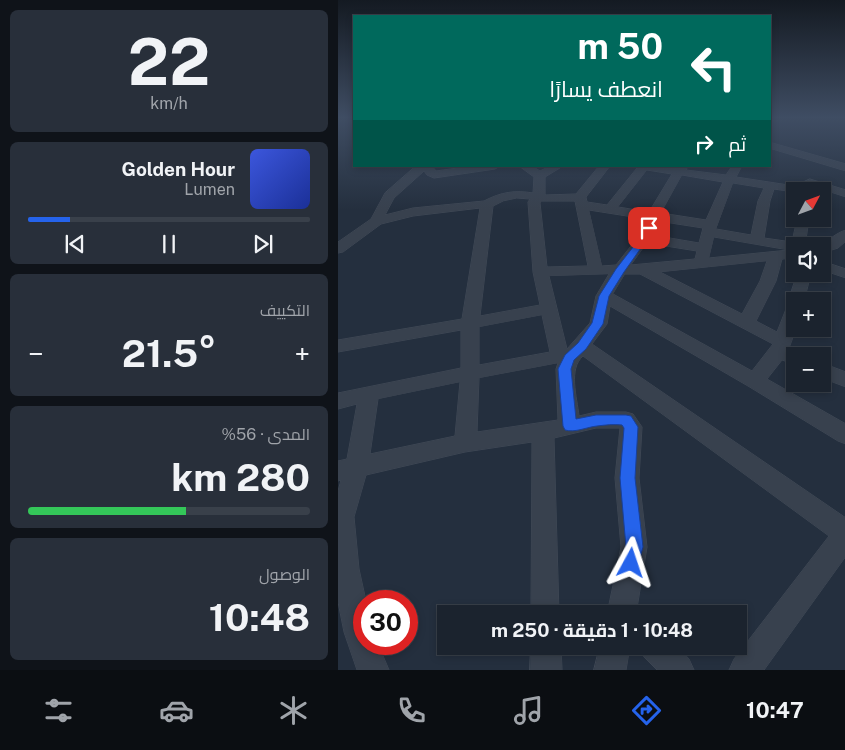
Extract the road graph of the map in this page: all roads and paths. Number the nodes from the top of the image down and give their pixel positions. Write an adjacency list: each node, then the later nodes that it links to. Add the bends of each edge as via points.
1 (780, 148): 2 (street)
2 (815, 159): 11 (street); 15 (street, via 809,170)
3 (424, 167): 25 (street, via 388,196)
4 (426, 167): 5 (street, via 434,175)
5 (488, 167)
6 (526, 167): 13 (street)
7 (556, 167): 13 (street)
8 (604, 167): 21 (street)
9 (642, 167): 12 (street); 23 (street)
10 (736, 167): 14 (street)
11 (846, 168)
12 (682, 169): 14 (street); 24 (street)
13 (540, 176): 20 (street)
14 (729, 180): 16 (street); 26 (street)
15 (809, 182)
16 (770, 186): 17 (street); 29 (street)
17 (786, 187)
18 (831, 192): 19 (street)
19 (846, 194)
20 (539, 198): 21 (street); 22 (street, via 517,194); 41 (street, via 534,202)
21 (581, 201): 23 (street); 39 (street)
22 (487, 204): 25 (street, via 414,212); 46 (street)
23 (610, 210): 24 (street)
24 (653, 217): 26 (street); 28 (street)
25 (376, 221): 33 (street)
26 (709, 228): 29 (street); 32 (street)
27 (846, 234): 31 (street)
28 (644, 238): 32 (street); 40 (street)
29 (757, 241): 30 (street)
30 (786, 245)
31 (831, 246)
32 (704, 248): 36 (street)
33 (338, 250)
34 (786, 254): 35 (street)
35 (776, 255): 36 (street); 45 (street, via 768,281)
36 (701, 263): 38 (street)
37 (831, 268): 42 (street)
38 (643, 269): 40 (street); 45 (street)
39 (596, 271): 40 (street); 41 (street)
40 (619, 271): 43 (street)
41 (540, 272): 44 (street)
42 (846, 274)
43 (604, 296): 50 (street, via 598,324); 54 (street)
44 (548, 309): 46 (street); 50 (street)
45 (746, 323): 49 (street)
46 (470, 324): 48 (street); 51 (street)
47 (788, 337): 49 (street)
48 (338, 346)
49 (785, 350): 54 (street)
50 (570, 353): 51 (street); 57 (street, via 565,369); 62 (street)
51 (470, 373): 55 (street); 60 (street)
52 (831, 374): 53 (street)
53 (846, 380)
54 (756, 381): 59 (street)
55 (369, 393): 56 (street); 61 (street)
56 (338, 401)
57 (570, 426): 58 (street); 64 (street, via 617,419 626,420 631,427 627,478 634,547)
58 (543, 432): 60 (street); 63 (street)
59 (846, 435)
60 (465, 442): 61 (street)
61 (348, 469): 68 (street, via 342,517 345,570 359,632)
62 (846, 534): 72 (street)
63 (545, 605)
64 (623, 605)
65 (546, 655): 69 (street)
66 (612, 655): 70 (street)
67 (664, 655): 71 (street)
68 (373, 670)
69 (546, 670)
70 (610, 670)
71 (678, 670)
72 (745, 670)

